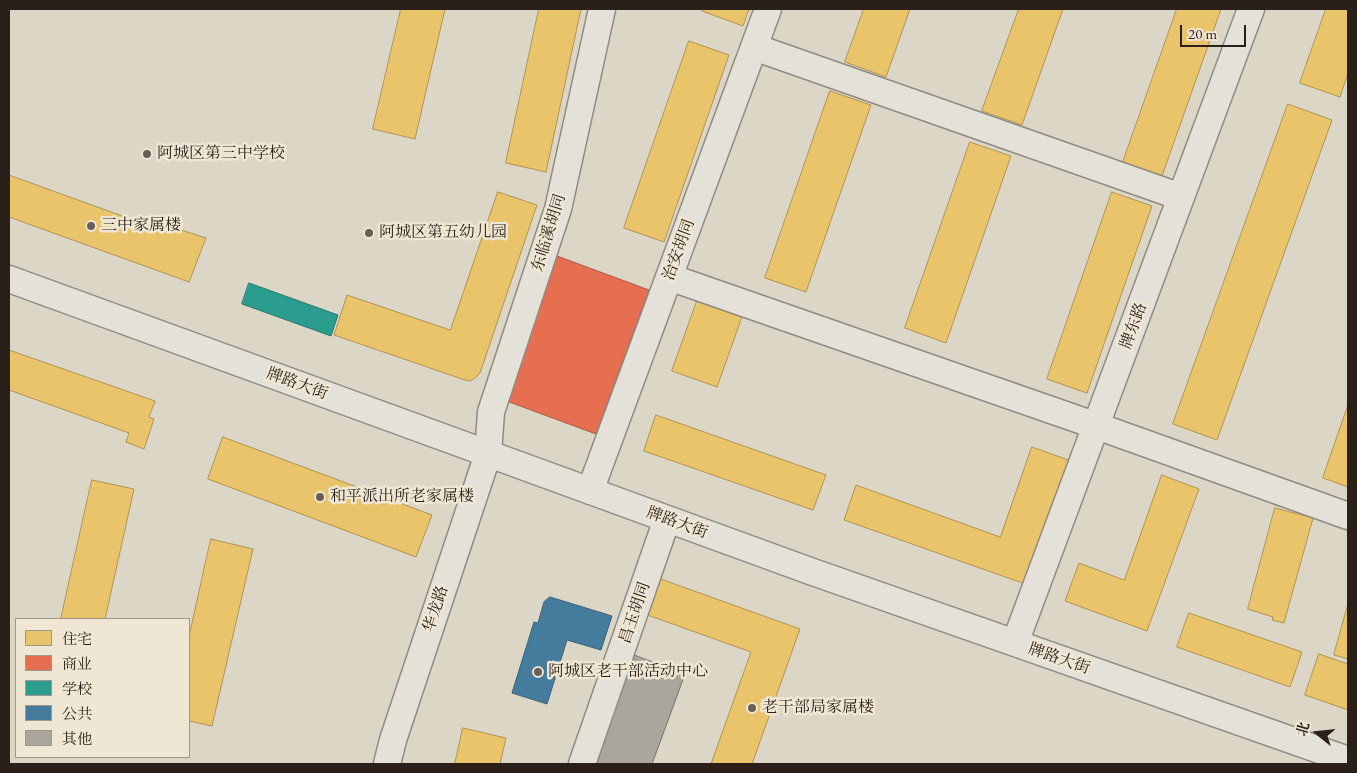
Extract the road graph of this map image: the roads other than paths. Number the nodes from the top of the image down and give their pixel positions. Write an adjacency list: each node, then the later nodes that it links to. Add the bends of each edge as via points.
1 (602, 9): 9 (street, 东临溪胡同, via 558,208 491,412)
2 (768, 9): 4 (street, 治安胡同)
3 (1251, 9): 5 (street, 牌东路)
4 (754, 47): 5 (street); 6 (street, 治安胡同)
5 (1182, 197): 8 (street, 牌东路)
6 (669, 277): 8 (street); 10 (street, 治安胡同)
7 (9, 279): 9 (street, 牌路大街)
8 (1097, 426): 11 (street); 13 (street, 牌东路)
9 (488, 454): 10 (street, 牌路大街); 15 (street, 华龙路)
10 (590, 491): 12 (street, 牌路大街)
11 (1348, 516)
12 (668, 519): 13 (street, 牌路大街); 16 (street, 昌玉胡同)
13 (1015, 643): 14 (street, 牌路大街)
14 (1348, 760)
15 (387, 764)
16 (582, 764)

